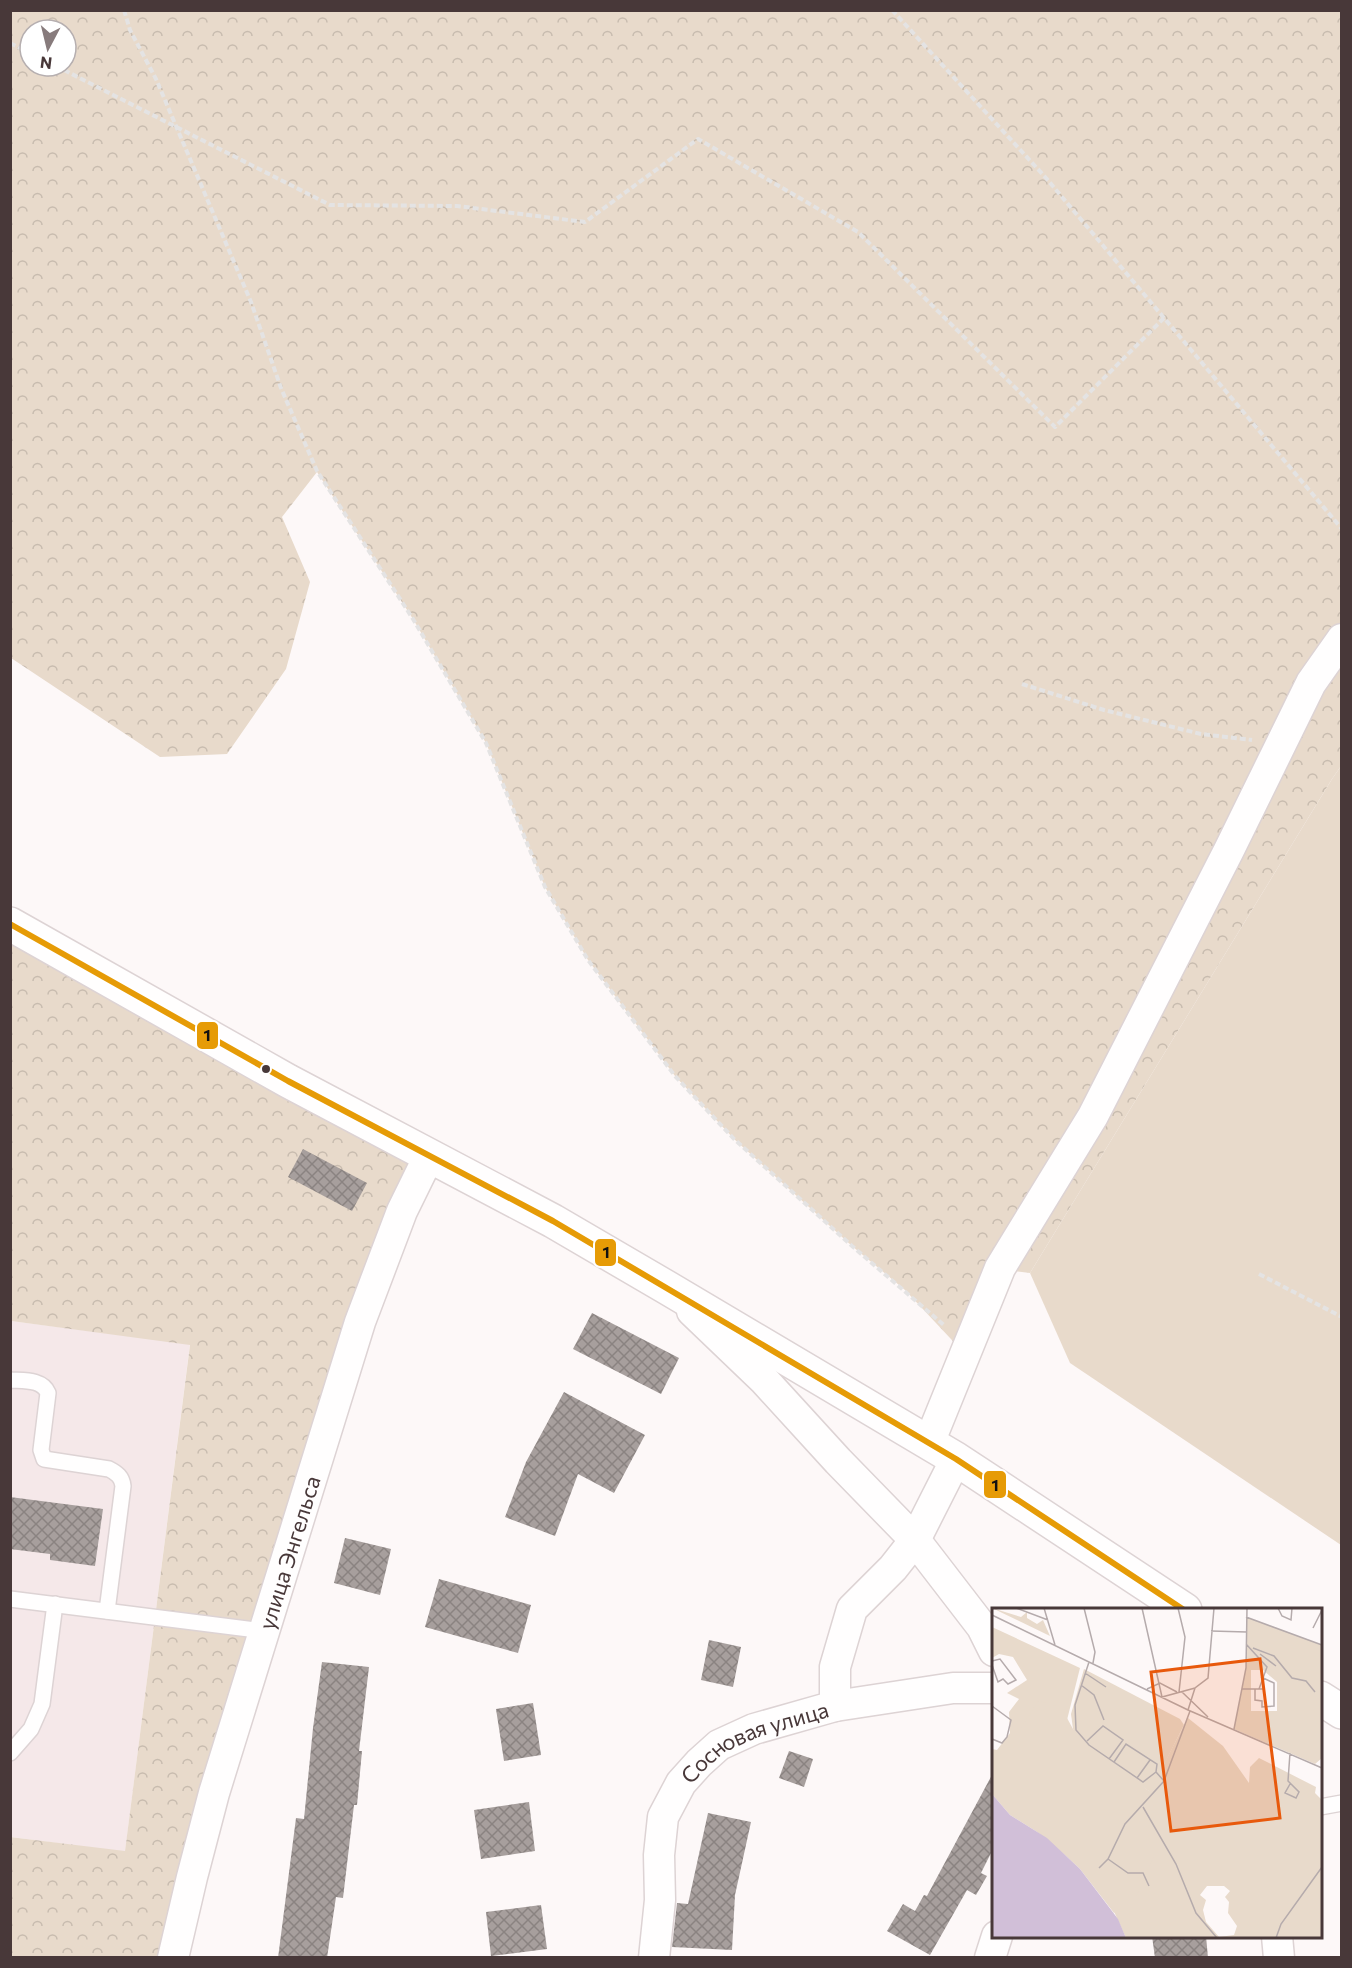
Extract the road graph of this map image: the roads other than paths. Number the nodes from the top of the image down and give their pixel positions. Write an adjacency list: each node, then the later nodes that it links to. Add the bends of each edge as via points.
1 (1341, 639): 6 (street, Сосновая улица, via 1311,683 1093,1116 1000,1268 965,1354)
2 (10, 924): 3 (main road)
3 (429, 1156): 4 (main road, via 553,1221); 12 (street, улица Энгельса, via 402,1211 360,1322)
4 (666, 1287): 6 (main road); 7 (street, via 764,1380)
5 (10, 1380): 11 (lane, via 40,1383 48,1393 41,1450 44,1459 109,1469 123,1481)
6 (942, 1451): 7 (street, Сосновая улица); 10 (main road)
7 (915, 1540): 13 (street, via 982,1627); 16 (street, Сосновая улица, via 852,1609 835,1667)
8 (10, 1599): 9 (lane)
9 (55, 1604): 11 (lane); 18 (lane, via 42,1704 31,1729)
10 (1182, 1608)
11 (107, 1611): 12 (lane)
12 (264, 1631): 23 (street, улица Энгельса, via 214,1793)
13 (992, 1649)
14 (992, 1688): 16 (street, via 953,1688)
15 (1322, 1699): 17 (main road)
16 (836, 1706): 24 (street, Сосновая улица, via 754,1729 719,1745 681,1783 663,1816)
17 (1341, 1712)
18 (12, 1748)
19 (1341, 1803): 20 (lane)
20 (1322, 1807)
21 (997, 1938): 25 (street)
22 (1277, 1938): 26 (street)
23 (173, 1958)
24 (654, 1958)
25 (990, 1958)
26 (1279, 1958)

